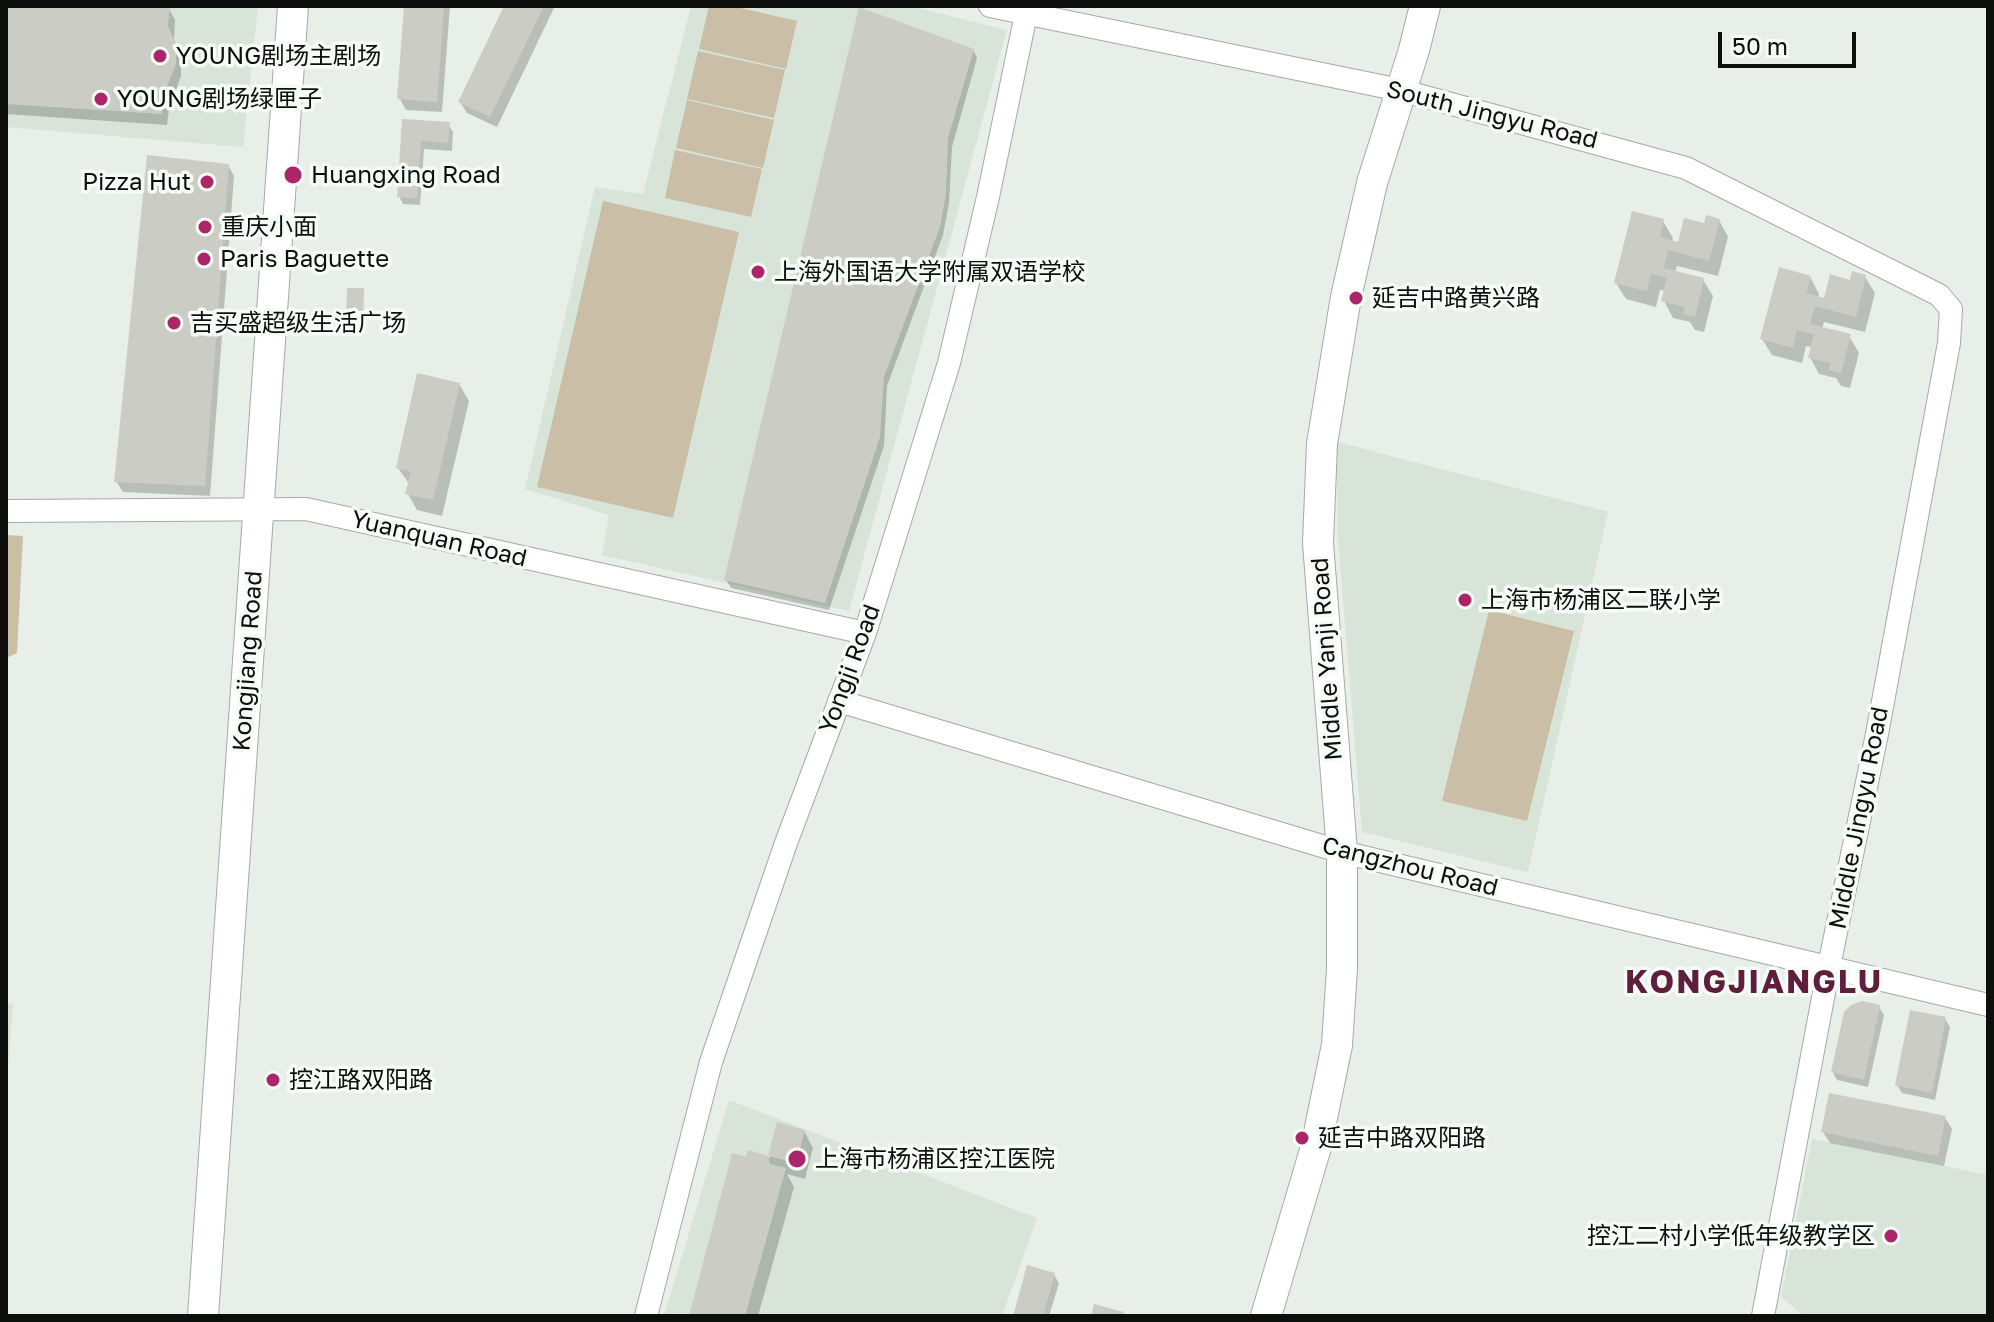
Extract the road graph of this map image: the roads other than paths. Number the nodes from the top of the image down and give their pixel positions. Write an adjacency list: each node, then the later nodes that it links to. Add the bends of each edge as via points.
1 (293, 6): 7 (street, Kongjiang Road)
2 (990, 6): 4 (street, South Jingyu Road)
3 (1425, 6): 5 (street, Middle Yanji Road)
4 (1026, 14): 5 (street, South Jingyu Road); 9 (street, Yongji Road, via 949,363)
5 (1400, 90): 6 (street, South Jingyu Road, via 1686,168 1939,295); 11 (street, Middle Yanji Road, via 1346,297 1322,444 1318,543)
6 (1952, 319): 12 (street, Middle Jingyu Road)
7 (258, 510): 8 (street, Yuanquan Road); 9 (street, Yuanquan Road, via 316,511); 14 (street, Kongjiang Road)
8 (6, 511)
9 (865, 633): 10 (street, Yongji Road)
10 (839, 701): 11 (street, Cangzhou Road); 15 (street, Yongji Road, via 711,1062)
11 (1342, 852): 12 (street, Cangzhou Road); 16 (street, Middle Yanji Road, via 1337,1045 1316,1147)
12 (1829, 966): 13 (street, Cangzhou Road); 17 (street, Middle Jingyu Road)
13 (1988, 1005)
14 (203, 1316)
15 (646, 1316)
16 (1266, 1316)
17 (1763, 1316)

